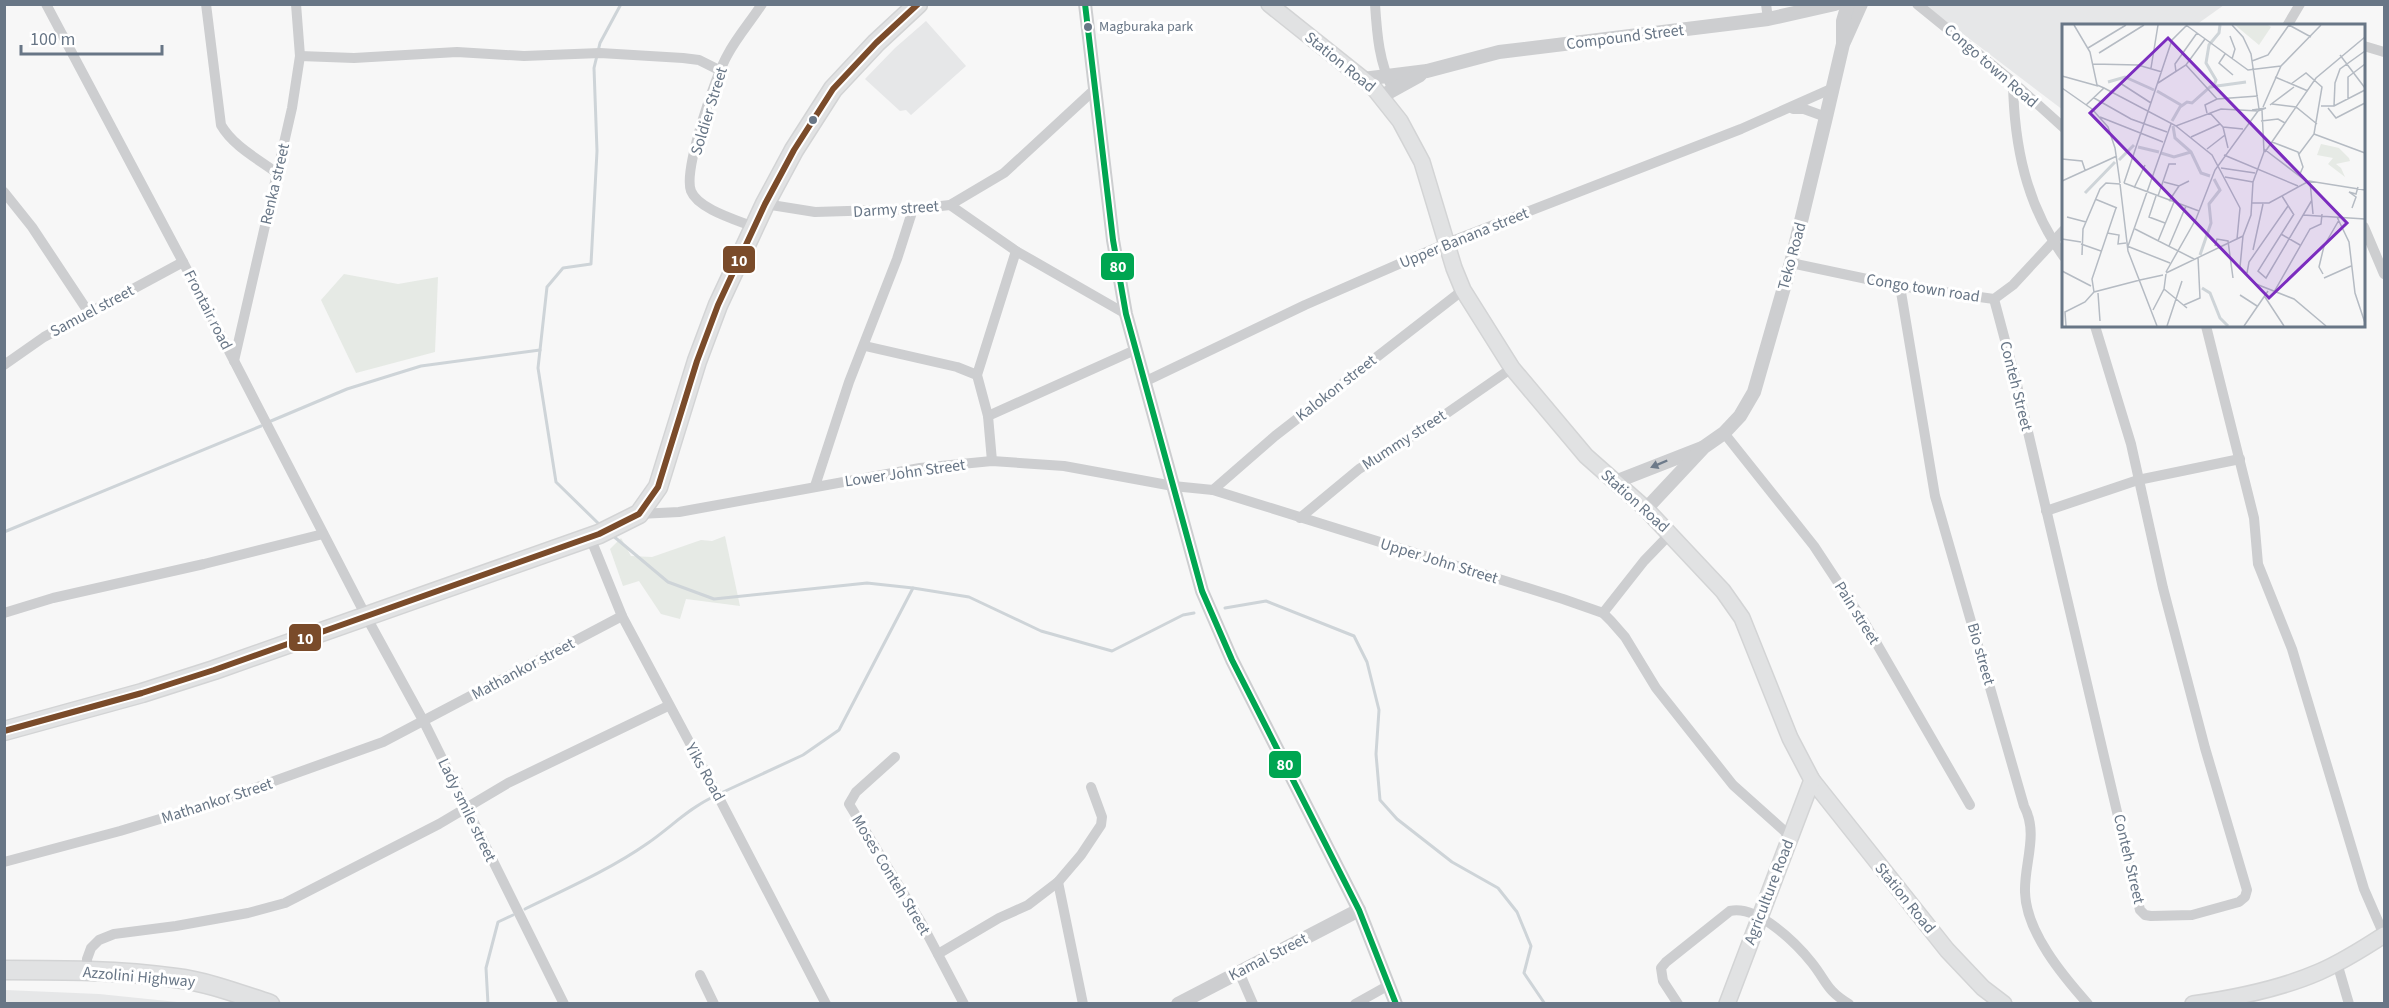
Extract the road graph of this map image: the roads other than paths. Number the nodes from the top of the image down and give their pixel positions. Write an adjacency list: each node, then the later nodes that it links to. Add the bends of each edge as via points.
1 (46, 4): 44 (street, Frontair road)
2 (206, 4): 32 (street, via 222,125 228,136)
3 (296, 4): 20 (street, Renka street)
4 (762, 4): 21 (street, Soldier Street)
5 (918, 4): 34 (main road, via 833,88)
6 (1085, 4): 27 (street)
7 (1269, 4): 24 (main road, Station Road)
8 (1375, 4): 23 (street, via 1378,45)
9 (1766, 4): 15 (street)
10 (1848, 4): 16 (street, Teko Road)
11 (1861, 4): 16 (street, Teko Road)
12 (1917, 4): 25 (street, Congo town Road)
13 (2300, 4): 17 (street)
14 (1830, 6): 15 (street, Compound Street); 16 (street, Compound Street)
15 (1768, 19): 22 (street, Compound Street, via 1499,52)
16 (1847, 24): 26 (street, Teko Road)
17 (2288, 24)
18 (2365, 46): 19 (street)
19 (2385, 52)
20 (300, 56): 21 (street, via 354,58 457,52 524,56 598,52 699,60); 32 (street, Renka street)
21 (721, 70): 37 (street, Soldier Street, via 699,131 690,190 707,207)
22 (1427, 71): 23 (street, Compound Street); 28 (street, Compound Street)
23 (1386, 76): 24 (street, Compound Street); 28 (street)
24 (1364, 79): 28 (main road, Station Road)
25 (2013, 82): 31 (street, Congo town Road); 41 (street, via 2013,120 2019,156 2027,187)
26 (1833, 88): 29 (street, Upper Banana street); 30 (street, Teko Road)
27 (1094, 90): 35 (street, Darmy street, via 1004,173); 51 (street)
28 (1388, 93): 40 (main road, Station Road, via 1422,162)
29 (1790, 109): 30 (street, via 1804,109); 40 (street, Upper Banana street)
30 (1826, 117): 45 (street, Teko Road)
31 (2062, 126)
32 (277, 173): 56 (street, Renka street)
33 (4, 192): 50 (street)
34 (765, 204): 36 (street, Darmy street, via 815,212); 37 (main road)
35 (950, 205): 36 (street, Darmy street); 42 (street)
36 (913, 209): 54 (street)
37 (754, 227): 73 (main road, via 697,361 657,487)
38 (2365, 229): 46 (street)
39 (2062, 232): 41 (street, Congo town road)
40 (1447, 243): 48 (main road, Station Road); 60 (street, Upper Banana street)
41 (2053, 243): 43 (street); 49 (street, Congo town road)
42 (1016, 251): 51 (street); 59 (street)
43 (2062, 254)
44 (183, 262): 50 (street, Samuel street); 56 (street, Frontair road)
45 (1791, 263): 47 (street, Congo town road); 62 (street, Teko Road, via 1754,392)
46 (2385, 274)
47 (1900, 286): 49 (street, Congo town road); 117 (street, Bio street, via 1935,495 2030,817 2025,894 2028,907 2042,943)
48 (1463, 290): 58 (main road, Station Road); 70 (street, Kalokon street, via 1275,436)
49 (1994, 299): 72 (street, Conteh Street)
50 (89, 313): 57 (street, Samuel street, via 44,337)
51 (1126, 314): 55 (street)
52 (2095, 327): 66 (street, Conteh Street)
53 (2206, 327): 64 (street)
54 (865, 345): 59 (street); 68 (street)
55 (1136, 350): 60 (street); 61 (street)
56 (234, 361): 76 (street, Frontair road)
57 (4, 365)
58 (1512, 368): 67 (main road, Station Road, via 1586,456); 74 (street, Mummy street, via 1359,469)
59 (977, 375): 61 (street)
60 (1144, 382): 69 (street)
61 (988, 416): 65 (street)
62 (1724, 433): 63 (street, Teko Road); 88 (street, Pain street, via 1814,546 1866,625)
63 (1704, 447): 67 (street, Teko Road, one-way to 67); 71 (street, Teko Road)
64 (2240, 459): 66 (street); 95 (street, via 2258,564 2292,649 2364,889)
65 (992, 461): 68 (street, Lower John Street, via 920,468); 69 (street, Lower John Street, via 1064,466)
66 (2138, 480): 72 (street); 72 (street, Conteh Street, via 2205,748 2247,890 2239,902 2192,915 2151,916 2140,910)
67 (1615, 482): 71 (main road, Station Road)
68 (815, 486): 73 (street, Lower John Street, via 707,508)
69 (1173, 486): 70 (street, Upper John Street); 93 (street, via 1202,591 1215,622)
70 (1213, 490): 74 (street, Upper John Street)
71 (1646, 509): 75 (main road, Station Road)
72 (2046, 511)
73 (639, 514): 77 (main road)
74 (1300, 518): 79 (street, Upper John Street, via 1563,598)
75 (1671, 533): 79 (street); 86 (main road, Station Road, via 1742,618 1790,738)
76 (323, 534): 78 (street); 81 (street, Frontair road)
77 (594, 536): 80 (street, Yiks Road); 81 (main road)
78 (4, 613)
79 (1603, 614): 90 (street, via 1625,637 1656,688 1732,785)
80 (622, 616): 82 (street, Yiks Road); 83 (street, Mathankor street)
81 (367, 618): 83 (street, Lady smile street); 84 (main road, via 142,693)
82 (668, 706): 89 (street, via 508,783); 107 (street, Yiks Road)
83 (424, 722): 89 (street, Lady smile street); 91 (street, Mathankor Street, via 373,746 213,803)
84 (4, 731)
85 (895, 757): 96 (street, Moses Conteh Street, via 856,792 849,804)
86 (1812, 780): 90 (main road, Agriculture Road); 103 (main road, Station Road, via 1922,920)
87 (1090, 787): 92 (street, via 1102,817 1101,825)
88 (1970, 805)
89 (466, 808): 99 (street, via 285,903 99,940 91,948); 105 (street, Lady smile street)
90 (1790, 836): 94 (main road, Agriculture Road)
91 (4, 862)
92 (1058, 882): 96 (street, via 1028,905); 109 (street)
93 (1359, 910): 100 (street, Kamal Street); 102 (street)
94 (1759, 915): 114 (street, via 1730,911 1666,962 1661,968 1663,981); 115 (main road, Agriculture Road); 116 (street, via 1805,955 1834,995)
95 (2384, 935): 97 (main road)
96 (938, 954): 108 (street, Moses Conteh Street)
97 (2337, 963): 118 (main road, via 2270,988); 119 (street)
98 (4, 970): 99 (main road, Azzolini Highway)
99 (87, 971): 104 (main road, Azzolini Highway, via 176,978)
100 (1239, 972): 110 (street, Kamal Street); 111 (street)
101 (700, 975): 106 (street)
102 (1389, 985): 112 (street); 113 (street)
103 (1999, 1002)
104 (270, 1004)
105 (564, 1004)
106 (714, 1004)
107 (825, 1004)
108 (964, 1004)
109 (1083, 1004)
110 (1178, 1004)
111 (1253, 1004)
112 (1355, 1004)
113 (1396, 1004)
114 (1678, 1004)
115 (1727, 1004)
116 (1849, 1004)
117 (2088, 1004)
118 (2193, 1004)
119 (2349, 1004)

